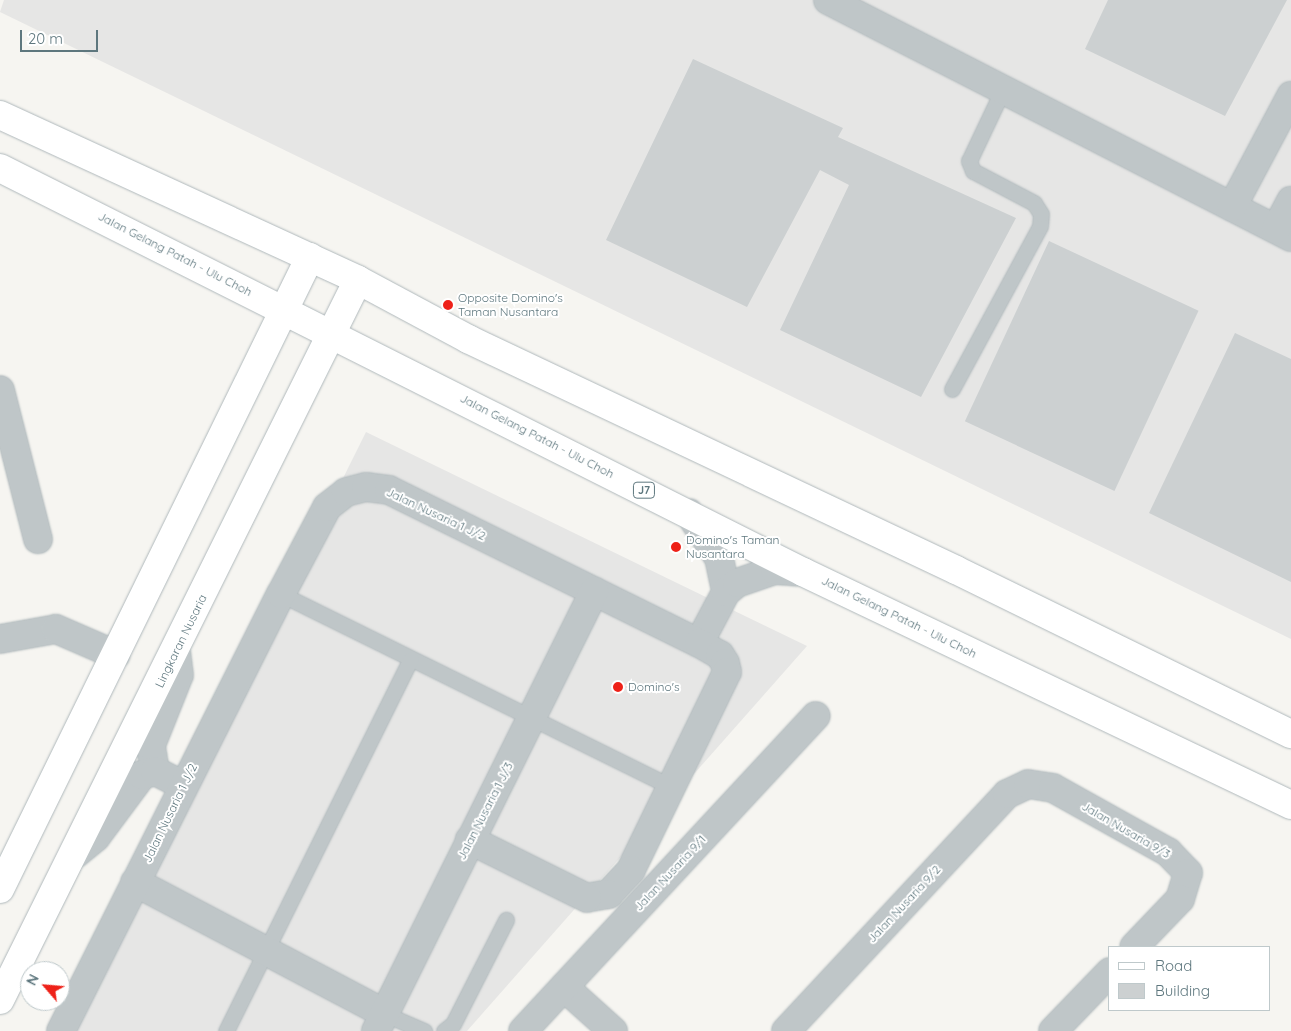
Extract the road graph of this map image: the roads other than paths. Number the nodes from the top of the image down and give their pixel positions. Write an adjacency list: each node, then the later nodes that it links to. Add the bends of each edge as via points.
1 (828, 0): 2 (street)
2 (1003, 89): 7 (street); 13 (lane, via 969,161 973,170 1034,203 1041,214 1040,226)
3 (1291, 96): 7 (street)
4 (0, 115): 9 (main road)
5 (0, 168): 11 (main road, Jalan Gelang Patah - Ulu Choh / J7)
6 (1291, 201): 8 (street)
7 (1232, 207): 8 (street)
8 (1283, 233)
9 (310, 257): 10 (main road); 11 (main road)
10 (358, 280): 12 (main road, Lingkaran Nusaria); 28 (main road, via 468,339 956,570)
11 (286, 311): 12 (main road, Jalan Gelang Patah - Ulu Choh / J7); 24 (main road)
12 (333, 334): 15 (main road, Jalan Gelang Patah - Ulu Choh / J7); 23 (main road, Lingkaran Nusaria)
13 (952, 389)
14 (0, 390): 16 (street)
15 (689, 513): 17 (main road, Jalan Gelang Patah - Ulu Choh / J7); 19 (street, via 719,558)
16 (38, 539)
17 (804, 572): 19 (street, via 775,570 756,575); 33 (main road, Jalan Gelang Patah - Ulu Choh / J7)
18 (594, 591): 20 (street, Jalan Nusaria 1 J/2, via 389,490 366,487 346,492 327,507); 22 (street, Jalan Nusaria 1 J/2); 27 (street, Jalan Nusaria 1 J/3)
19 (726, 592): 22 (street)
20 (281, 594): 25 (lane); 31 (street, Jalan Nusaria 1 J/2)
21 (0, 640): 24 (street, via 56,629)
22 (699, 644): 32 (street, Jalan Nusaria 1 J/2, via 720,655 726,672)
23 (176, 649): 29 (street, via 179,675 151,745); 35 (main road, Lingkaran Nusaria)
24 (116, 655): 37 (main road)
25 (411, 659): 27 (lane); 40 (lane)
26 (816, 716): 42 (street, Jalan Nusaria 9/1)
27 (532, 718): 32 (lane); 34 (street, Jalan Nusaria 1 J/3)
28 (1291, 734)
29 (155, 771): 31 (street); 35 (street, via 133,783 96,837)
30 (1028, 784): 39 (street, Jalan Nusaria 9/3, via 1053,788 1086,806 1168,852 1188,872 1180,899); 51 (street, Jalan Nusaria 9/2, via 1007,794)
31 (183, 785): 36 (street, Jalan Nusaria 1 J/2)
32 (671, 787): 34 (street, Jalan Nusaria 1 J/2, via 631,870 609,894 587,898)
33 (1291, 805)
34 (470, 840): 44 (street, Jalan Nusaria 1 J/3)
35 (74, 855): 43 (main road, Lingkaran Nusaria)
36 (135, 882): 40 (street); 45 (street, Jalan Nusaria 1 J/2)
37 (0, 889)
38 (506, 920): 48 (lane, via 453,1024)
39 (1135, 946)
40 (266, 953): 44 (street); 46 (lane)
41 (1108, 974): 52 (street)
42 (564, 987): 49 (street, Jalan Nusaria 9/1); 50 (street)
43 (0, 1000)
44 (380, 1022): 47 (lane)
45 (61, 1031)
46 (226, 1031)
47 (424, 1031)
48 (444, 1031)
49 (523, 1031)
50 (613, 1031)
51 (786, 1031)
52 (1053, 1031)

